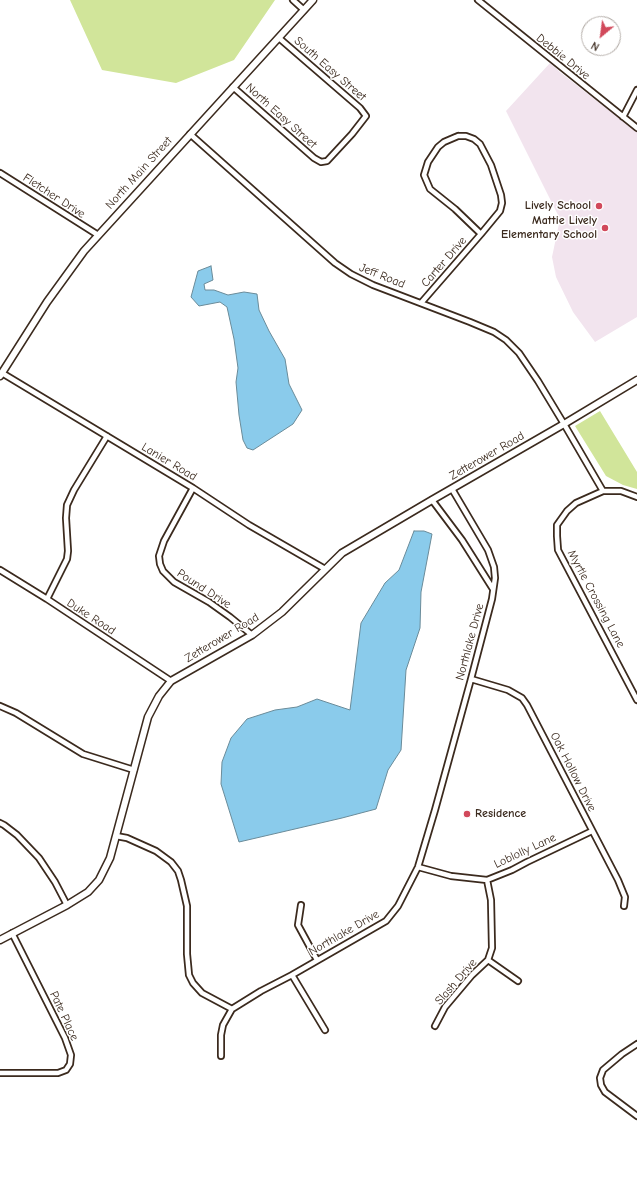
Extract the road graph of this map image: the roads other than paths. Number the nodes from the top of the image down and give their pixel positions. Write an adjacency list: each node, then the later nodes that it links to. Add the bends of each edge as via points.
1 (293, 0): 4 (street)
2 (313, 0): 4 (street, North Main Street)
3 (478, 0): 9 (street, Debbie Drive)
4 (304, 10): 5 (street, North Main Street)
5 (279, 38): 6 (street, North Main Street); 8 (street, South Easy Street)
6 (234, 87): 8 (street, North Easy Street, via 321,162 327,161); 11 (street, North Main Street)
7 (637, 90): 9 (street)
8 (366, 116)
9 (623, 117): 10 (street, Debbie Drive)
10 (637, 128)
11 (190, 134): 14 (street, North Main Street); 15 (street, Jeff Road, via 335,263 363,280)
12 (0, 173): 14 (street, Fletcher Drive)
13 (481, 234): 13 (street, Carter Drive, via 500,210 501,195 491,165 480,144 466,136 458,136 438,147 428,162 424,175 430,189); 15 (street, Carter Drive)
14 (98, 235): 16 (street, North Main Street, via 84,250 47,302)
15 (421, 302): 18 (street, Jeff Road, via 494,332 506,340 519,353)
16 (1, 374): 19 (street, Lanier Road)
17 (637, 380): 18 (street, Zetterower Road)
18 (564, 424): 21 (street, Zetterower Road); 22 (street, Jeff Road)
19 (107, 436): 20 (street, Lanier Road); 28 (street, via 67,505 68,551)
20 (193, 488): 25 (street, Lanier Road, via 249,525); 29 (street, Pound Drive, via 164,541 159,556 160,564 174,582 209,602)
21 (452, 489): 24 (street, Zetterower Road); 27 (street, Northlake Drive, via 488,550 494,567)
22 (602, 491): 23 (street, Myrtle Crossing Lane, via 621,491); 32 (street, Myrtle Crossing Lane, via 576,503 567,511 557,525 558,550)
23 (637, 497)
24 (432, 500): 25 (street, Zetterower Road, via 342,554); 27 (street, Northlake Drive, via 462,540)
25 (325, 569): 29 (street, Zetterower Road, via 282,612)
26 (0, 570): 28 (street, Duke Road)
27 (493, 589): 30 (street, Northlake Drive)
28 (47, 599): 31 (street, Duke Road)
29 (252, 635): 31 (street, Zetterower Road)
30 (471, 679): 36 (street, Oak Hollow Drive, via 508,690 522,698); 38 (street, Northlake Drive)
31 (171, 681): 34 (street, Zetterower Road, via 159,696 148,717)
32 (637, 700)
33 (0, 706): 34 (street, via 16,713 82,754)
34 (134, 770): 37 (street, Zetterower Road)
35 (0, 823): 40 (street, via 17,835 38,858)
36 (592, 831): 39 (street, Loblolly Lane); 42 (street, Oak Hollow Drive, via 618,880 625,897)
37 (116, 836): 40 (street, Zetterower Road, via 110,858 99,880 88,892); 49 (street, via 156,851 178,871 186,906 189,975 202,993)
38 (418, 866): 39 (street, Loblolly Lane, via 451,876); 45 (street, Northlake Drive, via 398,906 386,921)
39 (488, 880): 46 (street, Slash Drive, via 492,933 492,948)
40 (67, 905): 43 (street, Zetterower Road)
41 (301, 905): 45 (street, via 298,925)
42 (624, 906)
43 (12, 933): 44 (street, Zetterower Road); 54 (street, Pate Place, via 71,1055 66,1070 58,1073)
44 (0, 940)
45 (317, 960): 47 (street, Northlake Drive)
46 (488, 960): 48 (street); 50 (street, Slash Drive, via 445,1007)
47 (292, 975): 49 (street, Northlake Drive); 51 (street)
48 (518, 981)
49 (232, 1009): 53 (street, via 223,1025)
50 (435, 1026)
51 (325, 1030)
52 (637, 1044): 55 (street, via 603,1070 600,1086)
53 (221, 1056)
54 (0, 1073)
55 (637, 1116)

